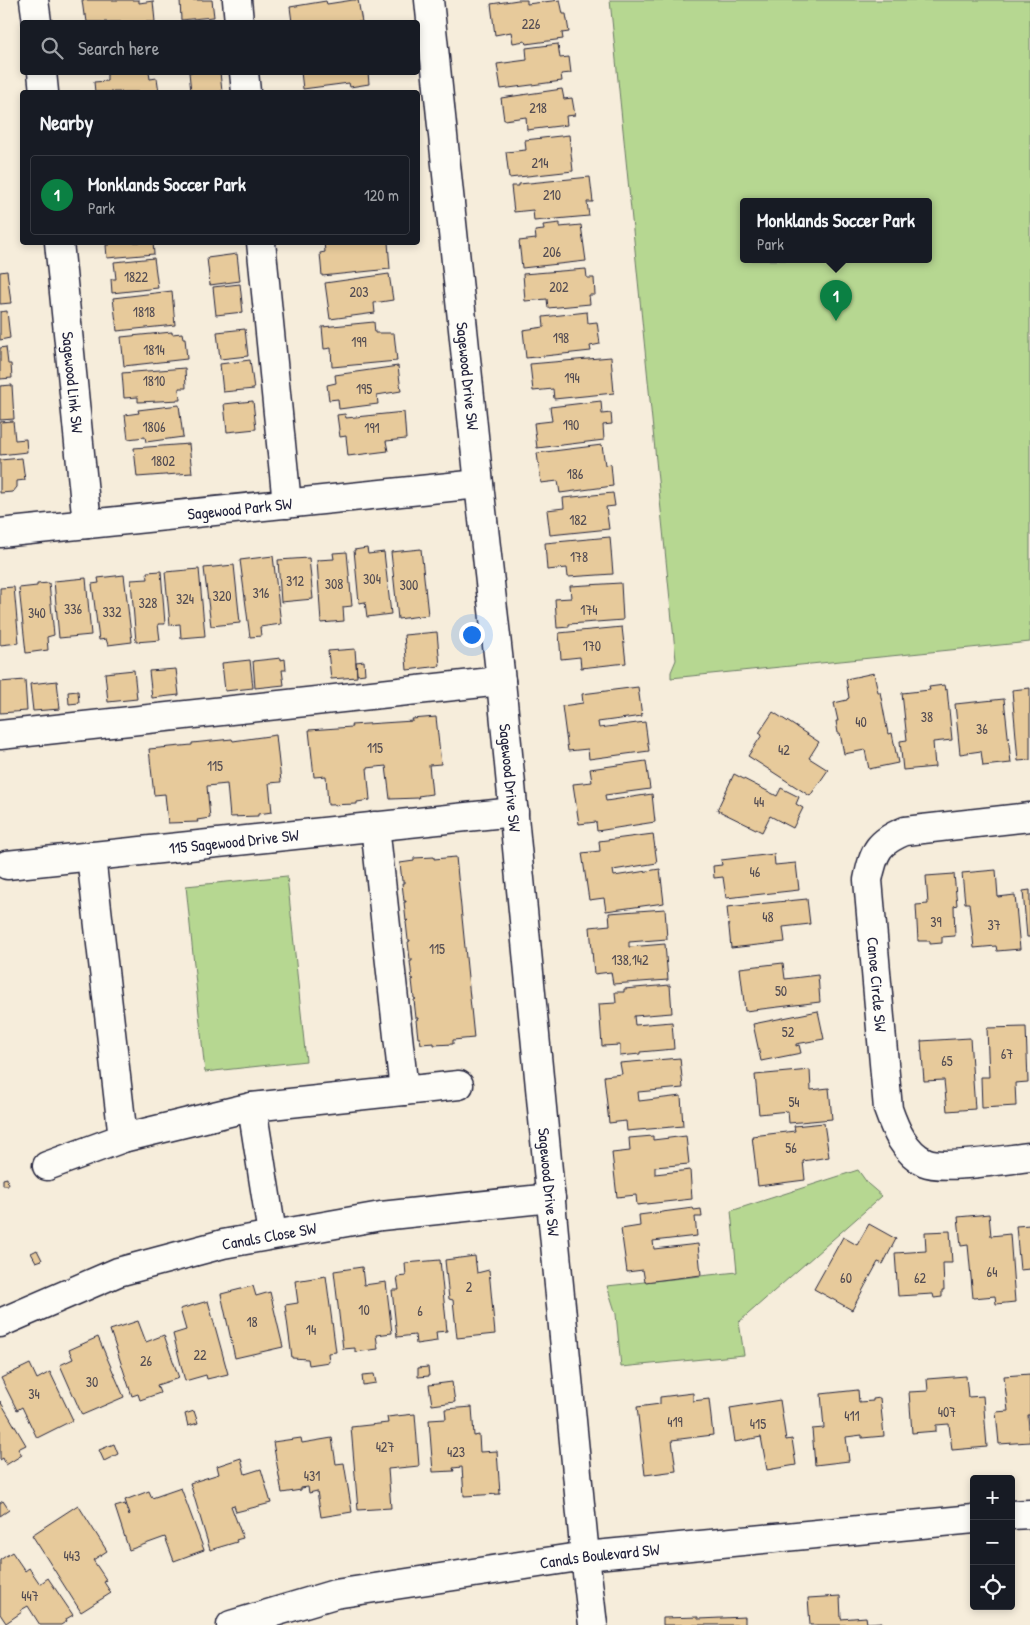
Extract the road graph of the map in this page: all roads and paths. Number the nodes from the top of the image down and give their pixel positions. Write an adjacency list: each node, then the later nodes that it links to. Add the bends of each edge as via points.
1 (34, 0): 4 (street)
2 (237, 0): 5 (street)
3 (430, 0): 12 (street, Sagewood Drive SW)
4 (36, 20)
5 (239, 20)
6 (42, 75): 8 (street)
7 (244, 75): 9 (street)
8 (44, 90)
9 (246, 90)
10 (59, 245): 14 (street, Sagewood Link SW)
11 (261, 245): 13 (street)
12 (479, 484): 13 (street, Sagewood Park SW); 16 (street, Sagewood Drive SW)
13 (287, 504): 14 (street, Sagewood Park SW)
14 (88, 524): 15 (street, Sagewood Park SW)
15 (0, 533)
16 (502, 681): 17 (street); 18 (street, Sagewood Drive SW)
17 (0, 734)
18 (514, 812): 20 (street, 115 Sagewood Drive SW); 29 (street, Sagewood Drive SW)
19 (1030, 817): 27 (street, Canoe Circle SW, via 906,831 889,837 878,848 868,880 888,1109 896,1132 911,1151 926,1162 945,1166)
20 (375, 826): 21 (street, 115 Sagewood Drive SW); 24 (street)
21 (91, 856): 22 (street, 115 Sagewood Drive SW); 26 (street)
22 (7, 865)
23 (459, 1085): 24 (street)
24 (404, 1091): 25 (street)
25 (252, 1107): 26 (street); 30 (street)
26 (123, 1138): 28 (street)
27 (1030, 1157)
28 (48, 1166)
29 (551, 1198): 30 (street, Canals Close SW, via 381,1216); 35 (street, Sagewood Drive SW)
30 (272, 1234): 31 (street, Canals Close SW, via 118,1272)
31 (0, 1323)
32 (1030, 1514): 33 (street)
33 (1015, 1515)
34 (970, 1519): 35 (street, Canals Boulevard SW)
35 (585, 1556): 36 (street, Canals Boulevard SW, via 335,1594); 37 (street, Sagewood Drive SW)
36 (231, 1625)
37 (593, 1625)

